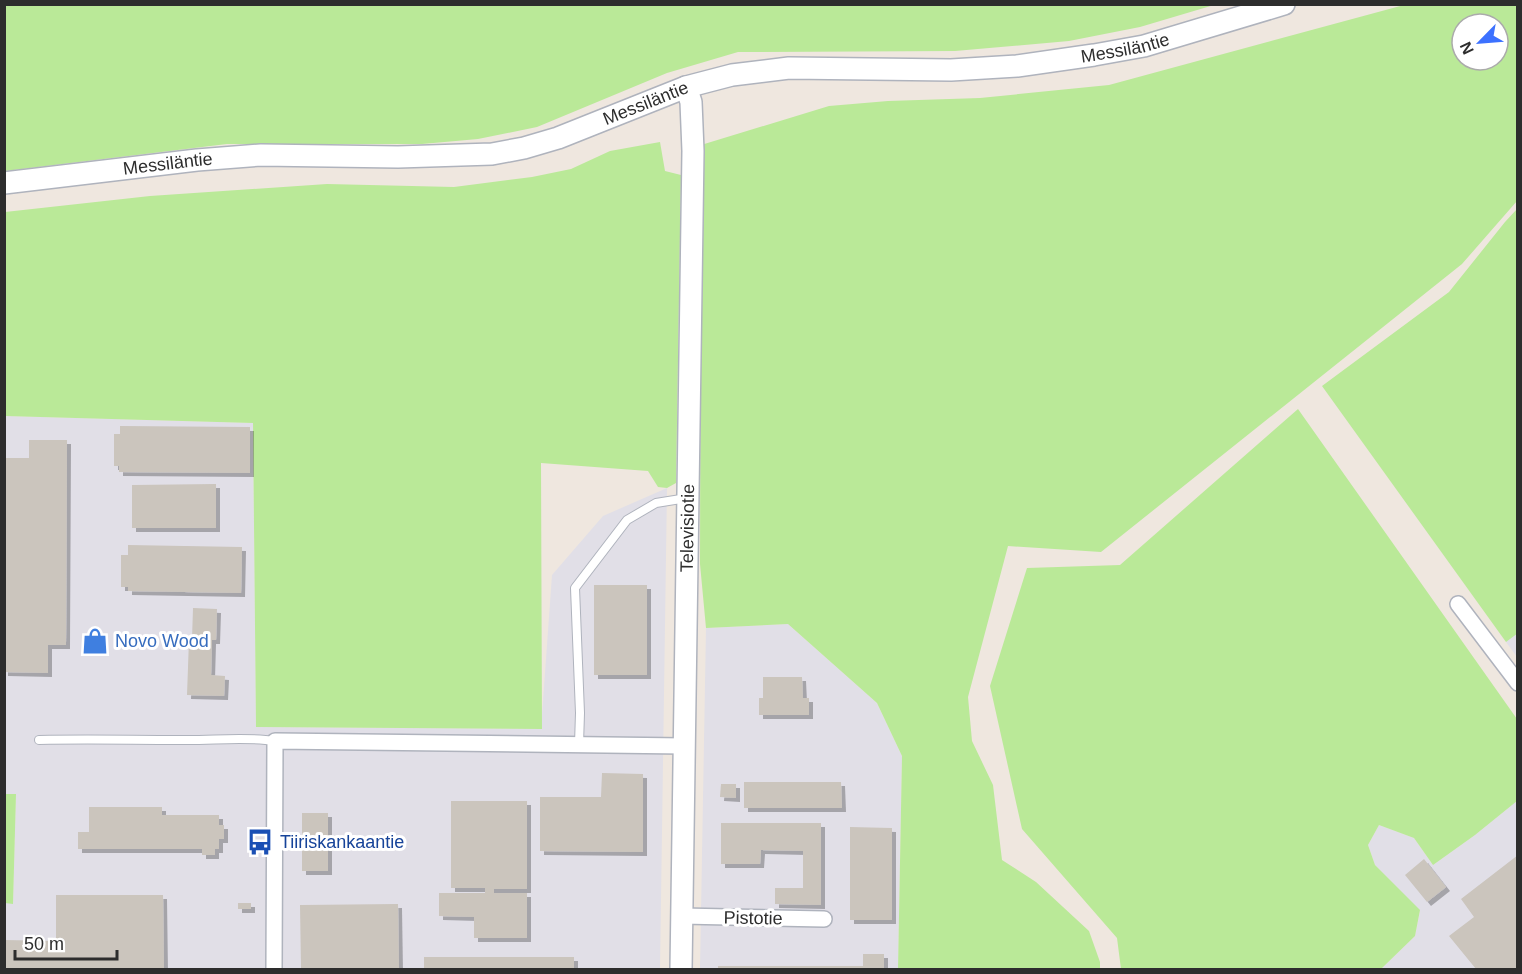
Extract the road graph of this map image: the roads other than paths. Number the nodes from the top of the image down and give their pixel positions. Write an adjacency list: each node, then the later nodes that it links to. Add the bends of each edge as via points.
1 (1284, 4): 2 (street, Messiläntie, via 1155,43 1017,66 951,70 789,68 732,75)
2 (686, 87): 3 (street, Messiläntie, via 558,138 492,154 261,155); 4 (street, Televisiotie, via 691,102 693,151)
3 (4, 183)
4 (689, 498): 9 (lane, via 656,503 627,520 575,588); 10 (street, Televisiotie)
5 (1458, 604): 6 (street)
6 (1518, 682)
7 (39, 740): 8 (lane)
8 (276, 741): 9 (street); 13 (street)
9 (579, 744): 10 (street)
10 (684, 746): 11 (street, Televisiotie)
11 (682, 916): 12 (street, Pistotie); 14 (street, Televisiotie)
12 (824, 919)
13 (274, 969)
14 (681, 969)

